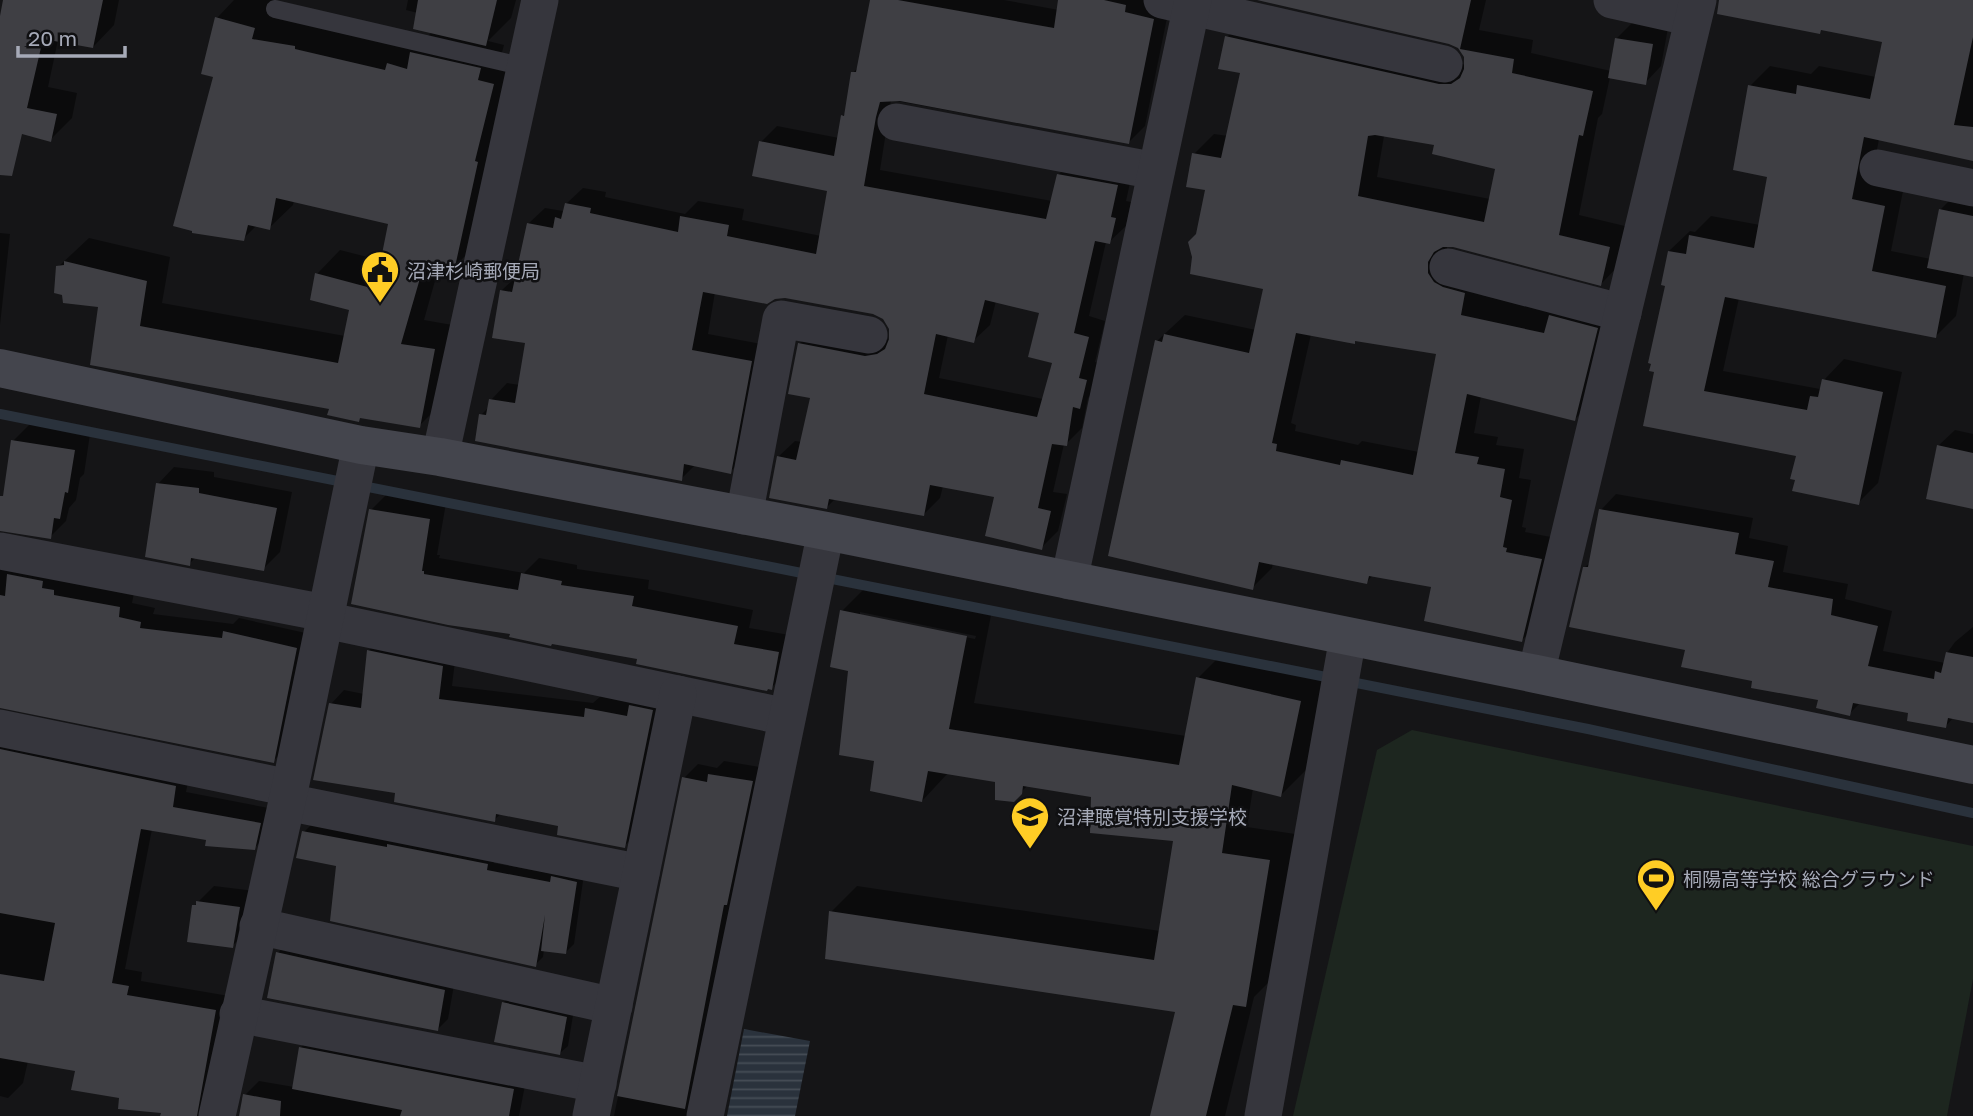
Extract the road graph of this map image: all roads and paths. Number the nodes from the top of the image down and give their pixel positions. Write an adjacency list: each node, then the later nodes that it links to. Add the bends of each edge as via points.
1 (540, 0): 7 (street)
2 (1612, 0): 5 (street)
3 (1182, 2): 6 (street); 10 (street)
4 (275, 9): 7 (lane)
5 (1696, 9): 13 (street)
6 (1444, 64)
7 (525, 67): 17 (street)
8 (896, 122): 10 (street)
9 (1878, 168): 11 (street)
10 (1156, 171): 21 (street)
11 (1973, 188)
12 (1448, 267): 13 (street)
13 (1623, 313): 24 (street)
14 (869, 335): 18 (street, via 781,319)
15 (0, 368): 16 (street)
16 (361, 445): 17 (street); 22 (street)
17 (440, 457): 18 (street)
18 (744, 516): 19 (street)
19 (826, 531): 21 (street); 26 (street)
20 (0, 551): 22 (street)
21 (1069, 581): 23 (street)
22 (325, 613): 25 (street, via 339,622); 29 (street)
23 (1348, 637): 24 (street); 37 (street)
24 (1536, 674): 28 (street)
25 (678, 694): 26 (street); 30 (street)
26 (787, 717): 36 (street)
27 (0, 728): 29 (street)
28 (1973, 765)
29 (289, 795): 30 (street); 31 (street)
30 (641, 873): 32 (street)
31 (258, 926): 32 (street); 33 (street)
32 (614, 1006): 34 (street)
33 (238, 1013): 34 (street); 35 (street)
34 (595, 1100)
35 (217, 1116)
36 (705, 1116)
37 (1263, 1116)

